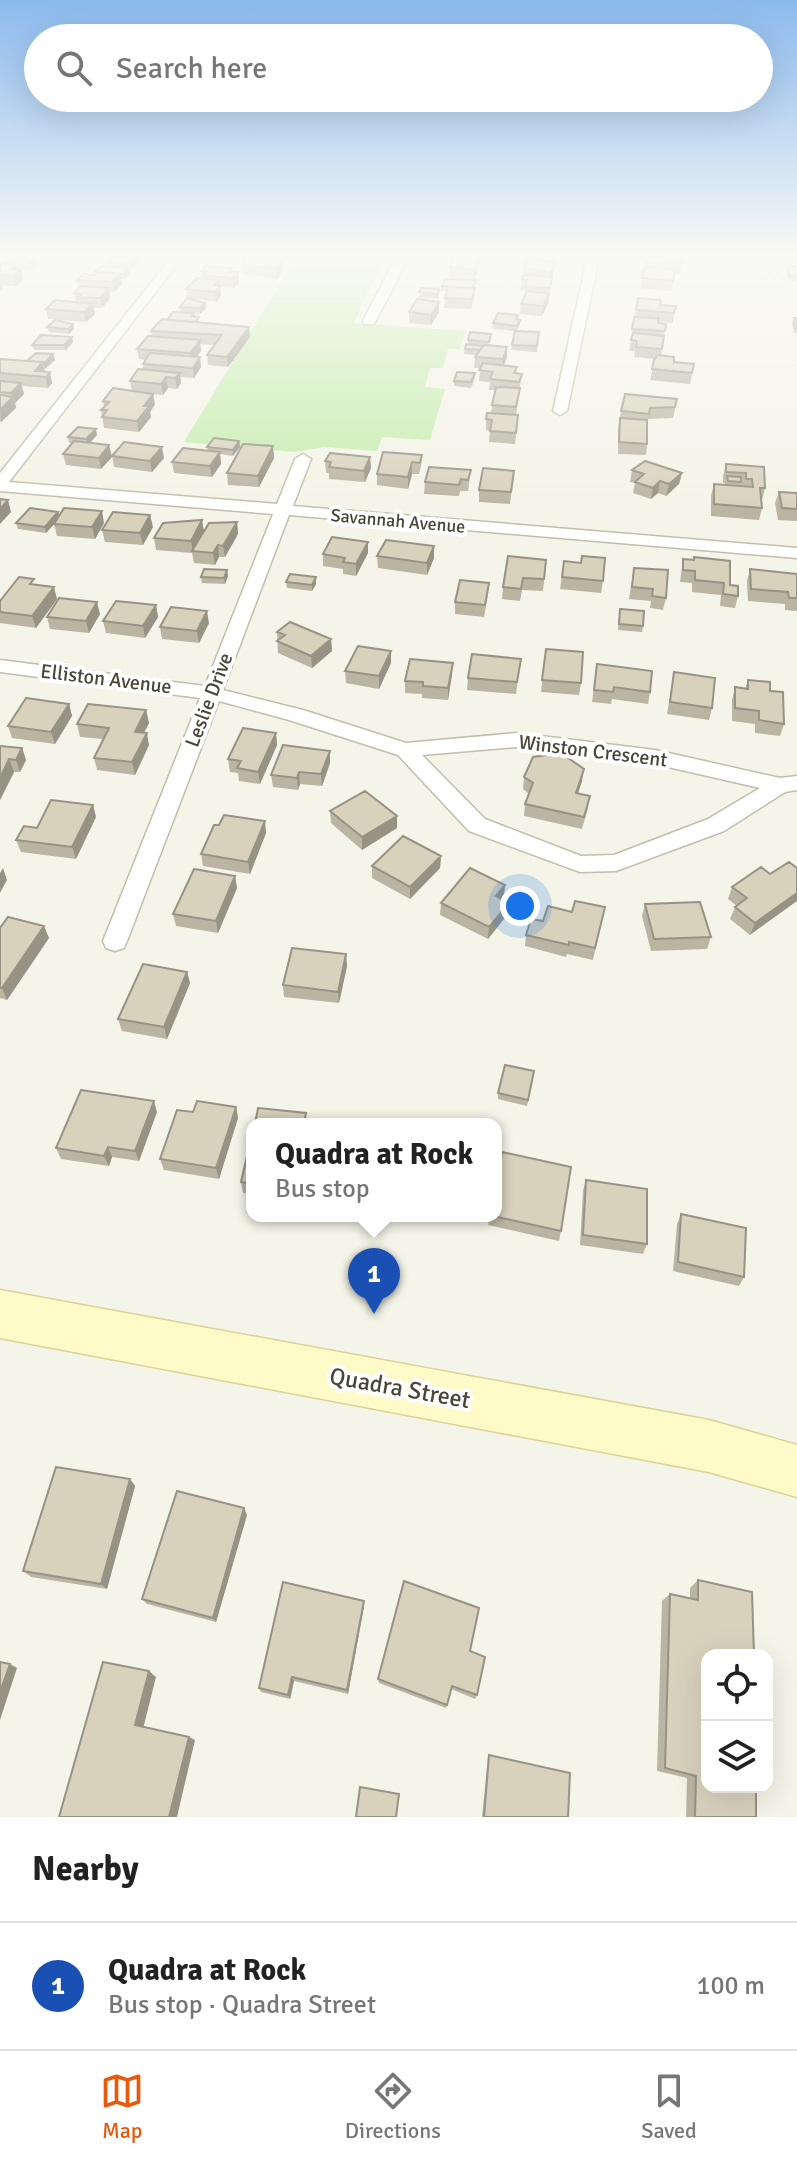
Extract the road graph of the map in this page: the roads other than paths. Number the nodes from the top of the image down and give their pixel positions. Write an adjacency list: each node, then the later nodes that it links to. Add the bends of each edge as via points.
1 (114, 339): 5 (street)
2 (576, 339): 3 (street)
3 (560, 411)
4 (303, 459): 6 (street, Leslie Drive)
5 (0, 485): 6 (street, Savannah Avenue)
6 (284, 511): 7 (street, Savannah Avenue); 9 (street, Leslie Drive)
7 (797, 553)
8 (0, 666): 9 (street, Elliston Avenue)
9 (212, 693): 10 (street, Winston Crescent); 12 (street, Leslie Drive)
10 (405, 750): 11 (street, Winston Crescent, via 517,740 655,757); 11 (street, Winston Crescent, via 477,825 580,864 616,863 716,825)
11 (788, 784)
12 (115, 941)
13 (0, 1314): 14 (main road, Quadra Street, via 709,1446)
14 (797, 1471)

